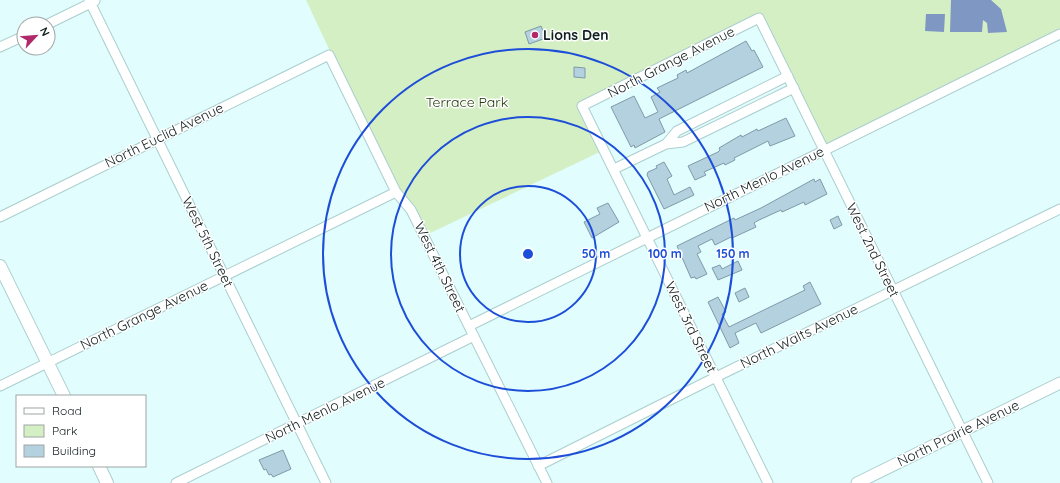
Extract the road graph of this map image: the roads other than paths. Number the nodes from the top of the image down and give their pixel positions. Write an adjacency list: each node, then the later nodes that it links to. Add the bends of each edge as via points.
1 (92, 1): 3 (street); 11 (street, West 5th Street)
2 (759, 18): 8 (street, West 2nd Street); 10 (street, North Grange Avenue)
3 (56, 20)
4 (1060, 34): 13 (street, North Menlo Avenue)
5 (16, 40): 6 (street)
6 (0, 47)
7 (329, 55): 11 (street, North Euclid Avenue); 15 (street, West 4th Street)
8 (788, 76): 9 (street, West 2nd Street); 12 (street, via 677,131)
9 (794, 88): 12 (street, via 682,142); 13 (street, West 2nd Street)
10 (582, 106): 14 (street, West 3rd Street)
11 (157, 139): 17 (street, North Euclid Avenue); 20 (street, West 5th Street)
12 (666, 144): 14 (street)
13 (824, 150): 18 (street, North Menlo Avenue); 21 (street, West 2nd Street)
14 (614, 169): 18 (street, West 3rd Street)
15 (396, 192): 20 (street, North Grange Avenue); 22 (street, West 4th Street, via 411,210)
16 (1060, 209): 21 (street, North Walts Avenue)
17 (0, 217)
18 (647, 237): 22 (street, North Menlo Avenue); 25 (street, West 3rd Street)
19 (0, 266): 24 (main road)
20 (225, 276): 24 (street, North Grange Avenue); 29 (street, West 5th Street)
21 (893, 290): 25 (street, North Walts Avenue); 30 (street, West 2nd Street)
22 (469, 326): 23 (street, West 4th Street)
23 (474, 336): 29 (street, North Menlo Avenue); 31 (street, West 4th Street)
24 (48, 362): 27 (street, North Grange Avenue); 28 (main road)
25 (716, 377): 31 (street, North Walts Avenue); 37 (street, West 3rd Street)
26 (1060, 383): 30 (street, North Prairie Avenue)
27 (0, 386)
28 (64, 395)
29 (298, 423): 34 (street, North Menlo Avenue); 35 (street, West 5th Street)
30 (962, 431): 38 (street, North Prairie Avenue); 39 (street, West 2nd Street)
31 (538, 466): 36 (street, West 4th Street)
32 (99, 467): 33 (main road)
33 (107, 483)
34 (176, 483)
35 (326, 483)
36 (547, 483)
37 (768, 483)
38 (857, 483)
39 (988, 483)

